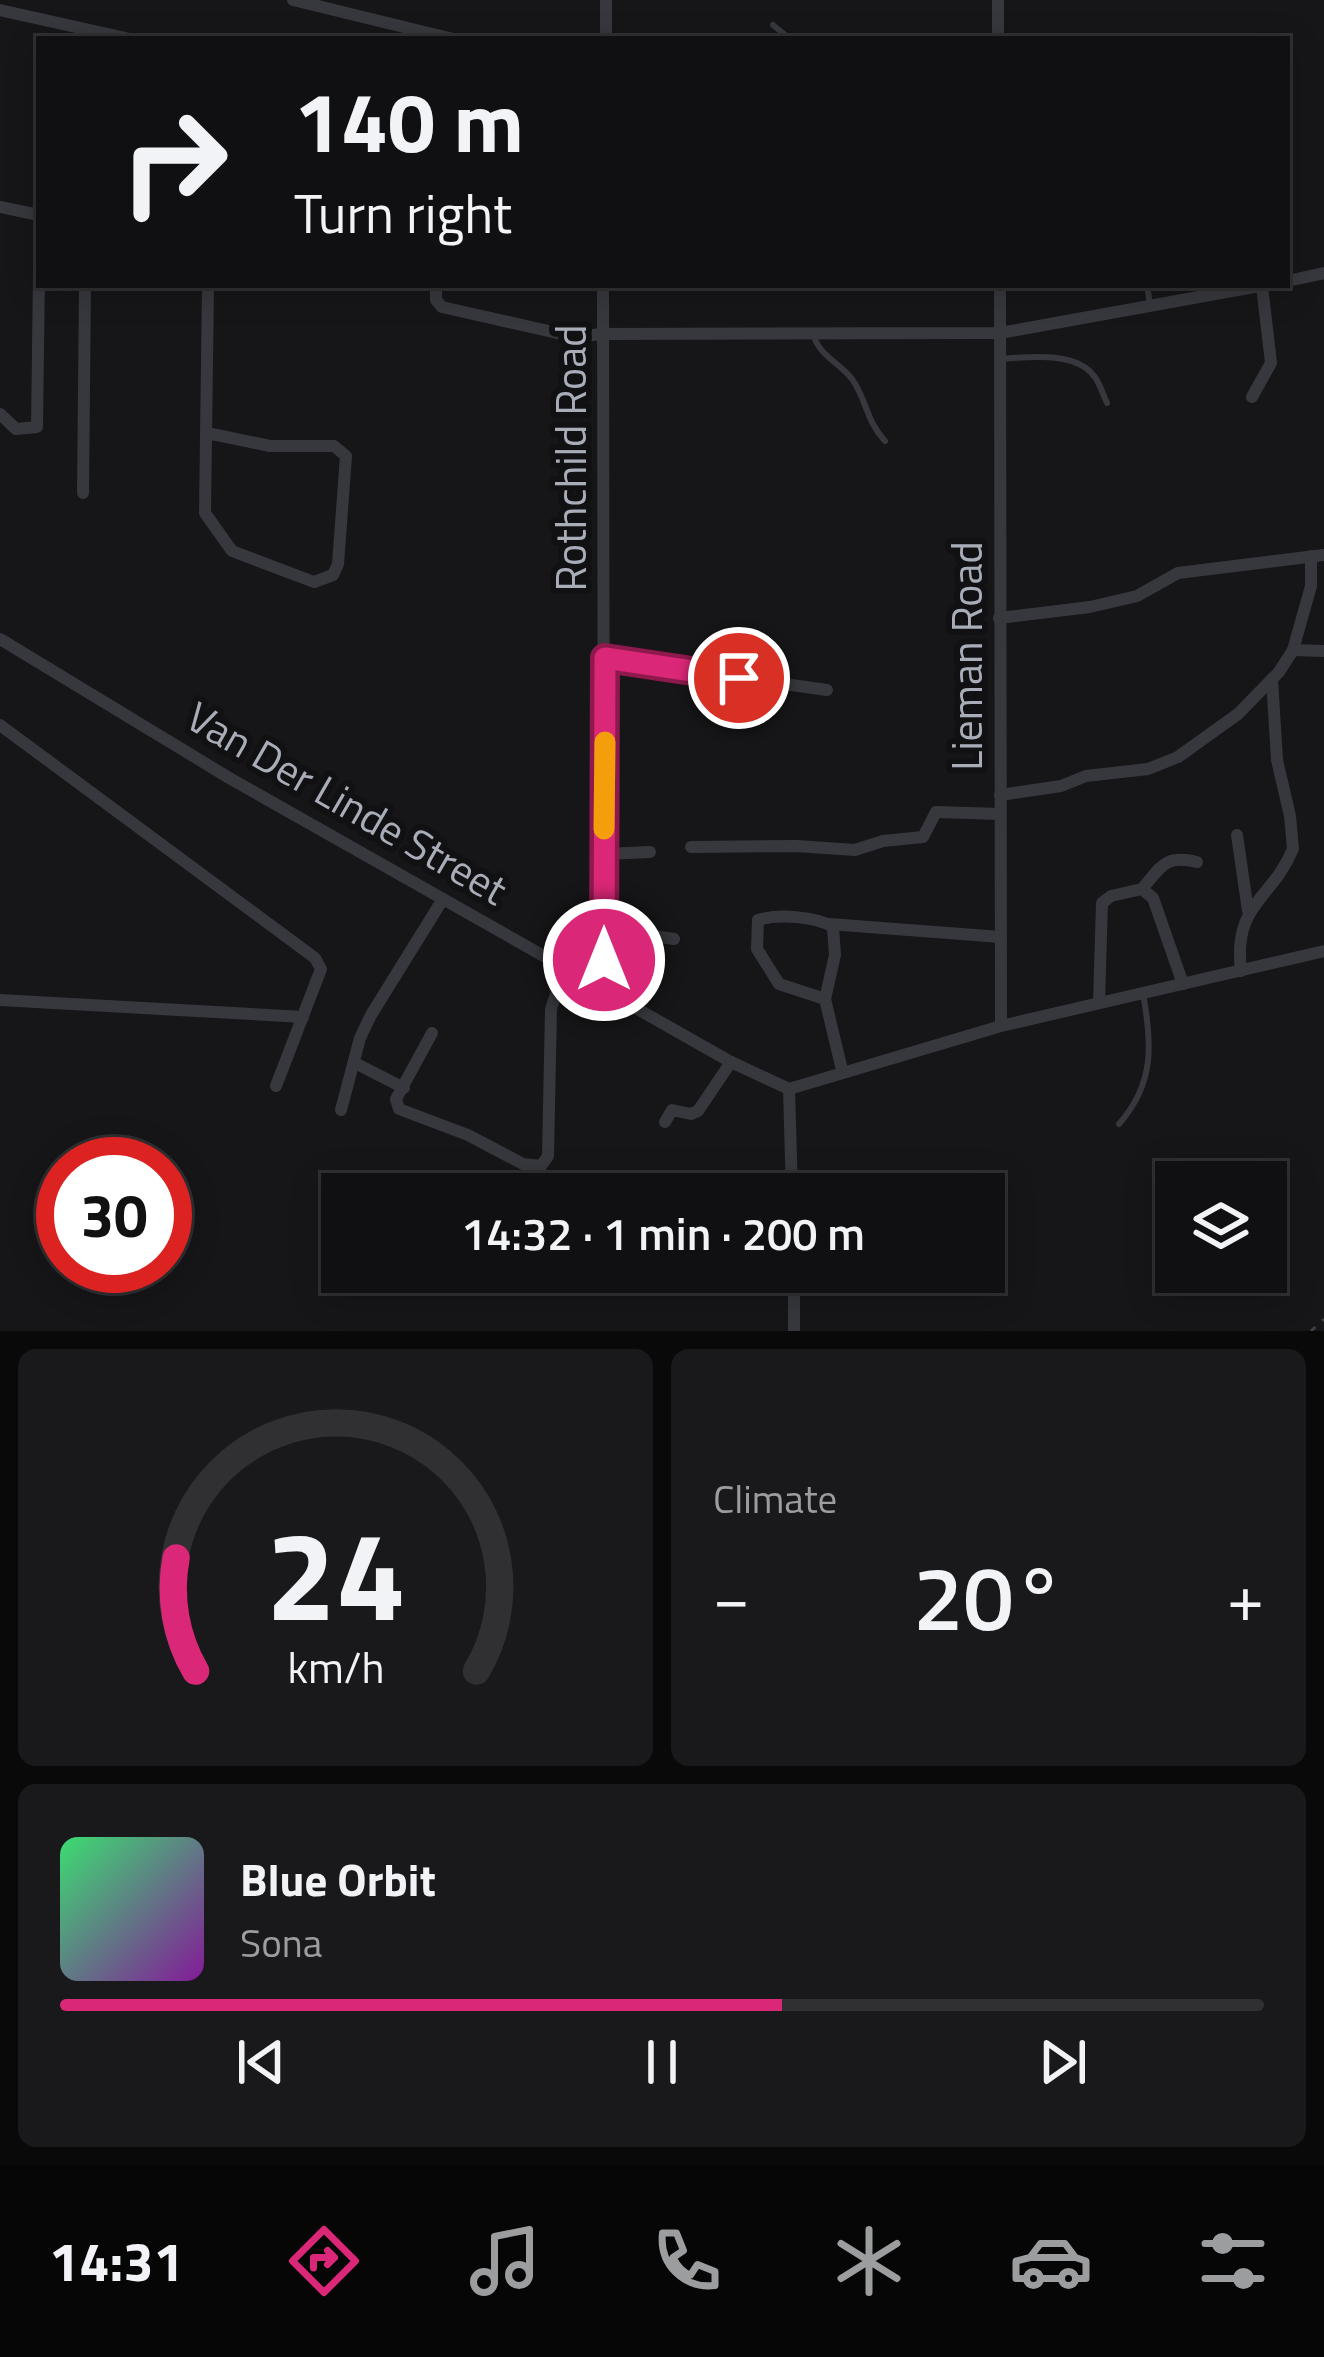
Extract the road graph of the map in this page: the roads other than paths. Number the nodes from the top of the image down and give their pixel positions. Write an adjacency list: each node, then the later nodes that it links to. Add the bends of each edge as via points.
1 (292, 0): 7 (street)
2 (606, 0): 8 (street)
3 (998, 0): 10 (street)
4 (0, 10): 6 (street)
5 (773, 26): 9 (lane)
6 (117, 36)
7 (441, 36)
8 (606, 36)
9 (786, 36)
10 (998, 36)
11 (0, 207): 12 (street)
12 (36, 214)
13 (1324, 273): 14 (street)
14 (1290, 280)
15 (39, 288): 31 (street, via 37,427 16,429)
16 (85, 288): 34 (street)
17 (208, 288): 32 (street)
18 (436, 288): 26 (street, via 442,308 575,337)
19 (604, 288): 26 (street, Rothchild Road)
20 (1000, 288): 25 (street, Lieman Road)
21 (1147, 288): 24 (lane)
22 (1247, 288): 24 (street)
23 (1263, 288): 29 (street, via 1271,363)
24 (1150, 306): 25 (street)
25 (1000, 333): 27 (street); 28 (street, Lieman Road)
26 (603, 334): 27 (street); 40 (street, Rothchild Road)
27 (813, 334): 33 (lane, via 818,349 851,378)
28 (1000, 359): 30 (lane, via 1074,364 1093,373); 36 (street, Lieman Road)
29 (1252, 397)
30 (1107, 403)
31 (0, 414)
32 (207, 433): 32 (street, via 270,446 334,446 346,456 333,575 314,582 221,539 203,502)
33 (885, 441)
34 (83, 494)
35 (1318, 555): 36 (street, via 1178,573 1119,601); 38 (street)
36 (999, 618): 44 (street, Lieman Road)
37 (0, 639): 52 (street, Van Der Linde Street)
38 (1293, 650): 39 (street); 41 (street)
39 (1324, 651)
40 (605, 658): 42 (street); 49 (street, Rothchild Road)
41 (1272, 679): 44 (street, via 1178,757); 53 (street, via 1293,849)
42 (827, 690)
43 (0, 725): 67 (street, via 315,958 320,969)
44 (1000, 795): 45 (street, Lieman Road)
45 (1000, 814): 47 (street, via 936,812 923,837 855,850); 56 (street, Lieman Road)
46 (1237, 836): 53 (street)
47 (691, 847)
48 (650, 852): 49 (street)
49 (604, 854): 55 (street, Rothchild Road)
50 (1197, 862): 51 (street, via 1168,861)
51 (1142, 889): 61 (street, via 1153,898); 66 (street, via 1102,903)
52 (443, 899): 59 (street, Van Der Linde Street); 71 (street, via 371,1015)
53 (1248, 911): 60 (street)
54 (828, 924): 56 (street); 64 (street, via 836,944); 64 (street, via 771,917 756,929 779,984)
55 (604, 929): 57 (street); 62 (street, Rothchild Road)
56 (1001, 937): 68 (street, Lieman Road)
57 (674, 939)
58 (1324, 951): 60 (street)
59 (565, 966): 62 (street, Van Der Linde Street); 74 (street, via 551,1009 545,1164 523,1164 400,1109)
60 (1241, 971): 61 (street)
61 (1183, 984): 63 (street)
62 (604, 991): 70 (street, Van Der Linde Street)
63 (1143, 993): 66 (street); 78 (lane, via 1152,1053)
64 (825, 999): 72 (street)
65 (0, 1000): 67 (street)
66 (1099, 1003): 68 (street)
67 (303, 1017): 73 (street)
68 (1001, 1026): 72 (street)
69 (432, 1033): 74 (street)
70 (731, 1062): 75 (street, Van Der Linde Street); 77 (street, via 698,1112 672,1110)
71 (355, 1063): 74 (street); 76 (street)
72 (842, 1070): 75 (street)
73 (275, 1086)
74 (404, 1088)
75 (789, 1089): 79 (street)
76 (341, 1110)
77 (665, 1122)
78 (1119, 1124)
79 (792, 1173)
80 (794, 1293): 81 (street)
81 (794, 1331)

